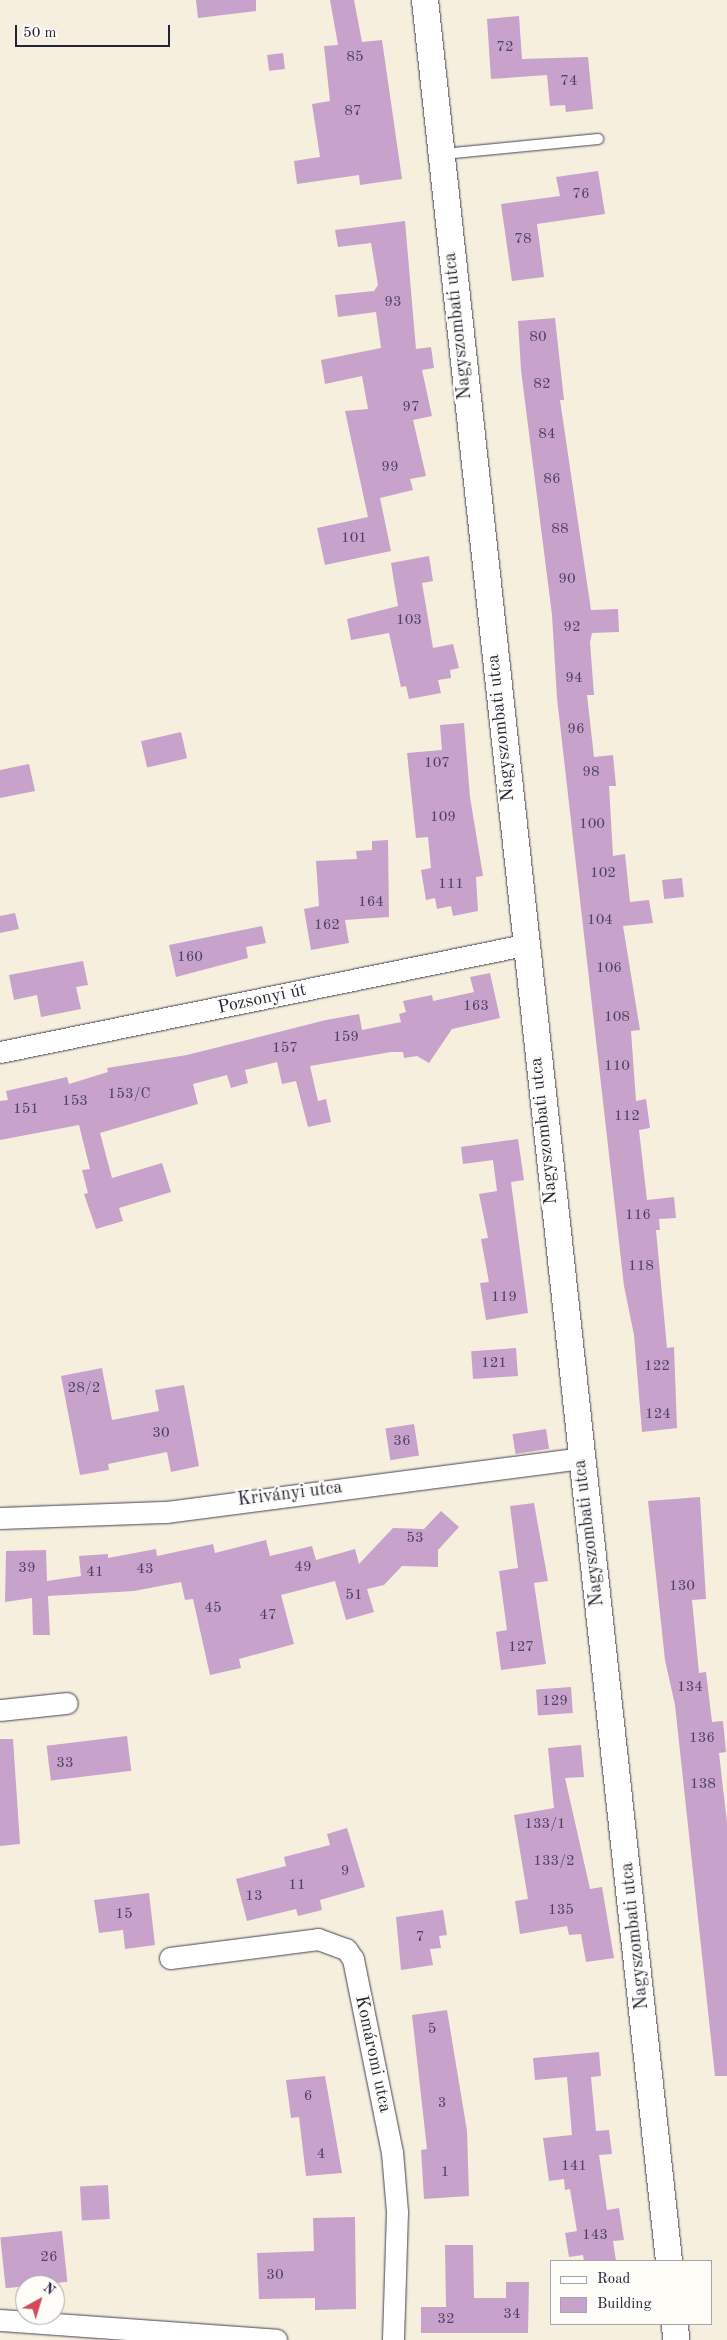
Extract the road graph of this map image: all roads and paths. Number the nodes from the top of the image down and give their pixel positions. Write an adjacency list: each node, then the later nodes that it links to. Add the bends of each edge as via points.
1 (425, 0): 3 (street, Nagyszombati utca)
2 (598, 139): 3 (lane)
3 (439, 155): 4 (street, Nagyszombati utca)
4 (524, 945): 5 (street, Pozsonyi út); 6 (street, Nagyszombati utca)
5 (0, 1052)
6 (580, 1458): 7 (street, Kriványi utca, via 166,1512); 11 (street, Nagyszombati utca)
7 (0, 1518)
8 (67, 1703): 9 (street)
9 (0, 1710)
10 (170, 1958): 15 (street, Komáromi utca, via 318,1939 346,1949 353,1959 392,2152 397,2212)
11 (669, 2260)
12 (0, 2320): 14 (street)
13 (675, 2325): 16 (street)
14 (276, 2340)
15 (393, 2340)
16 (676, 2340)

